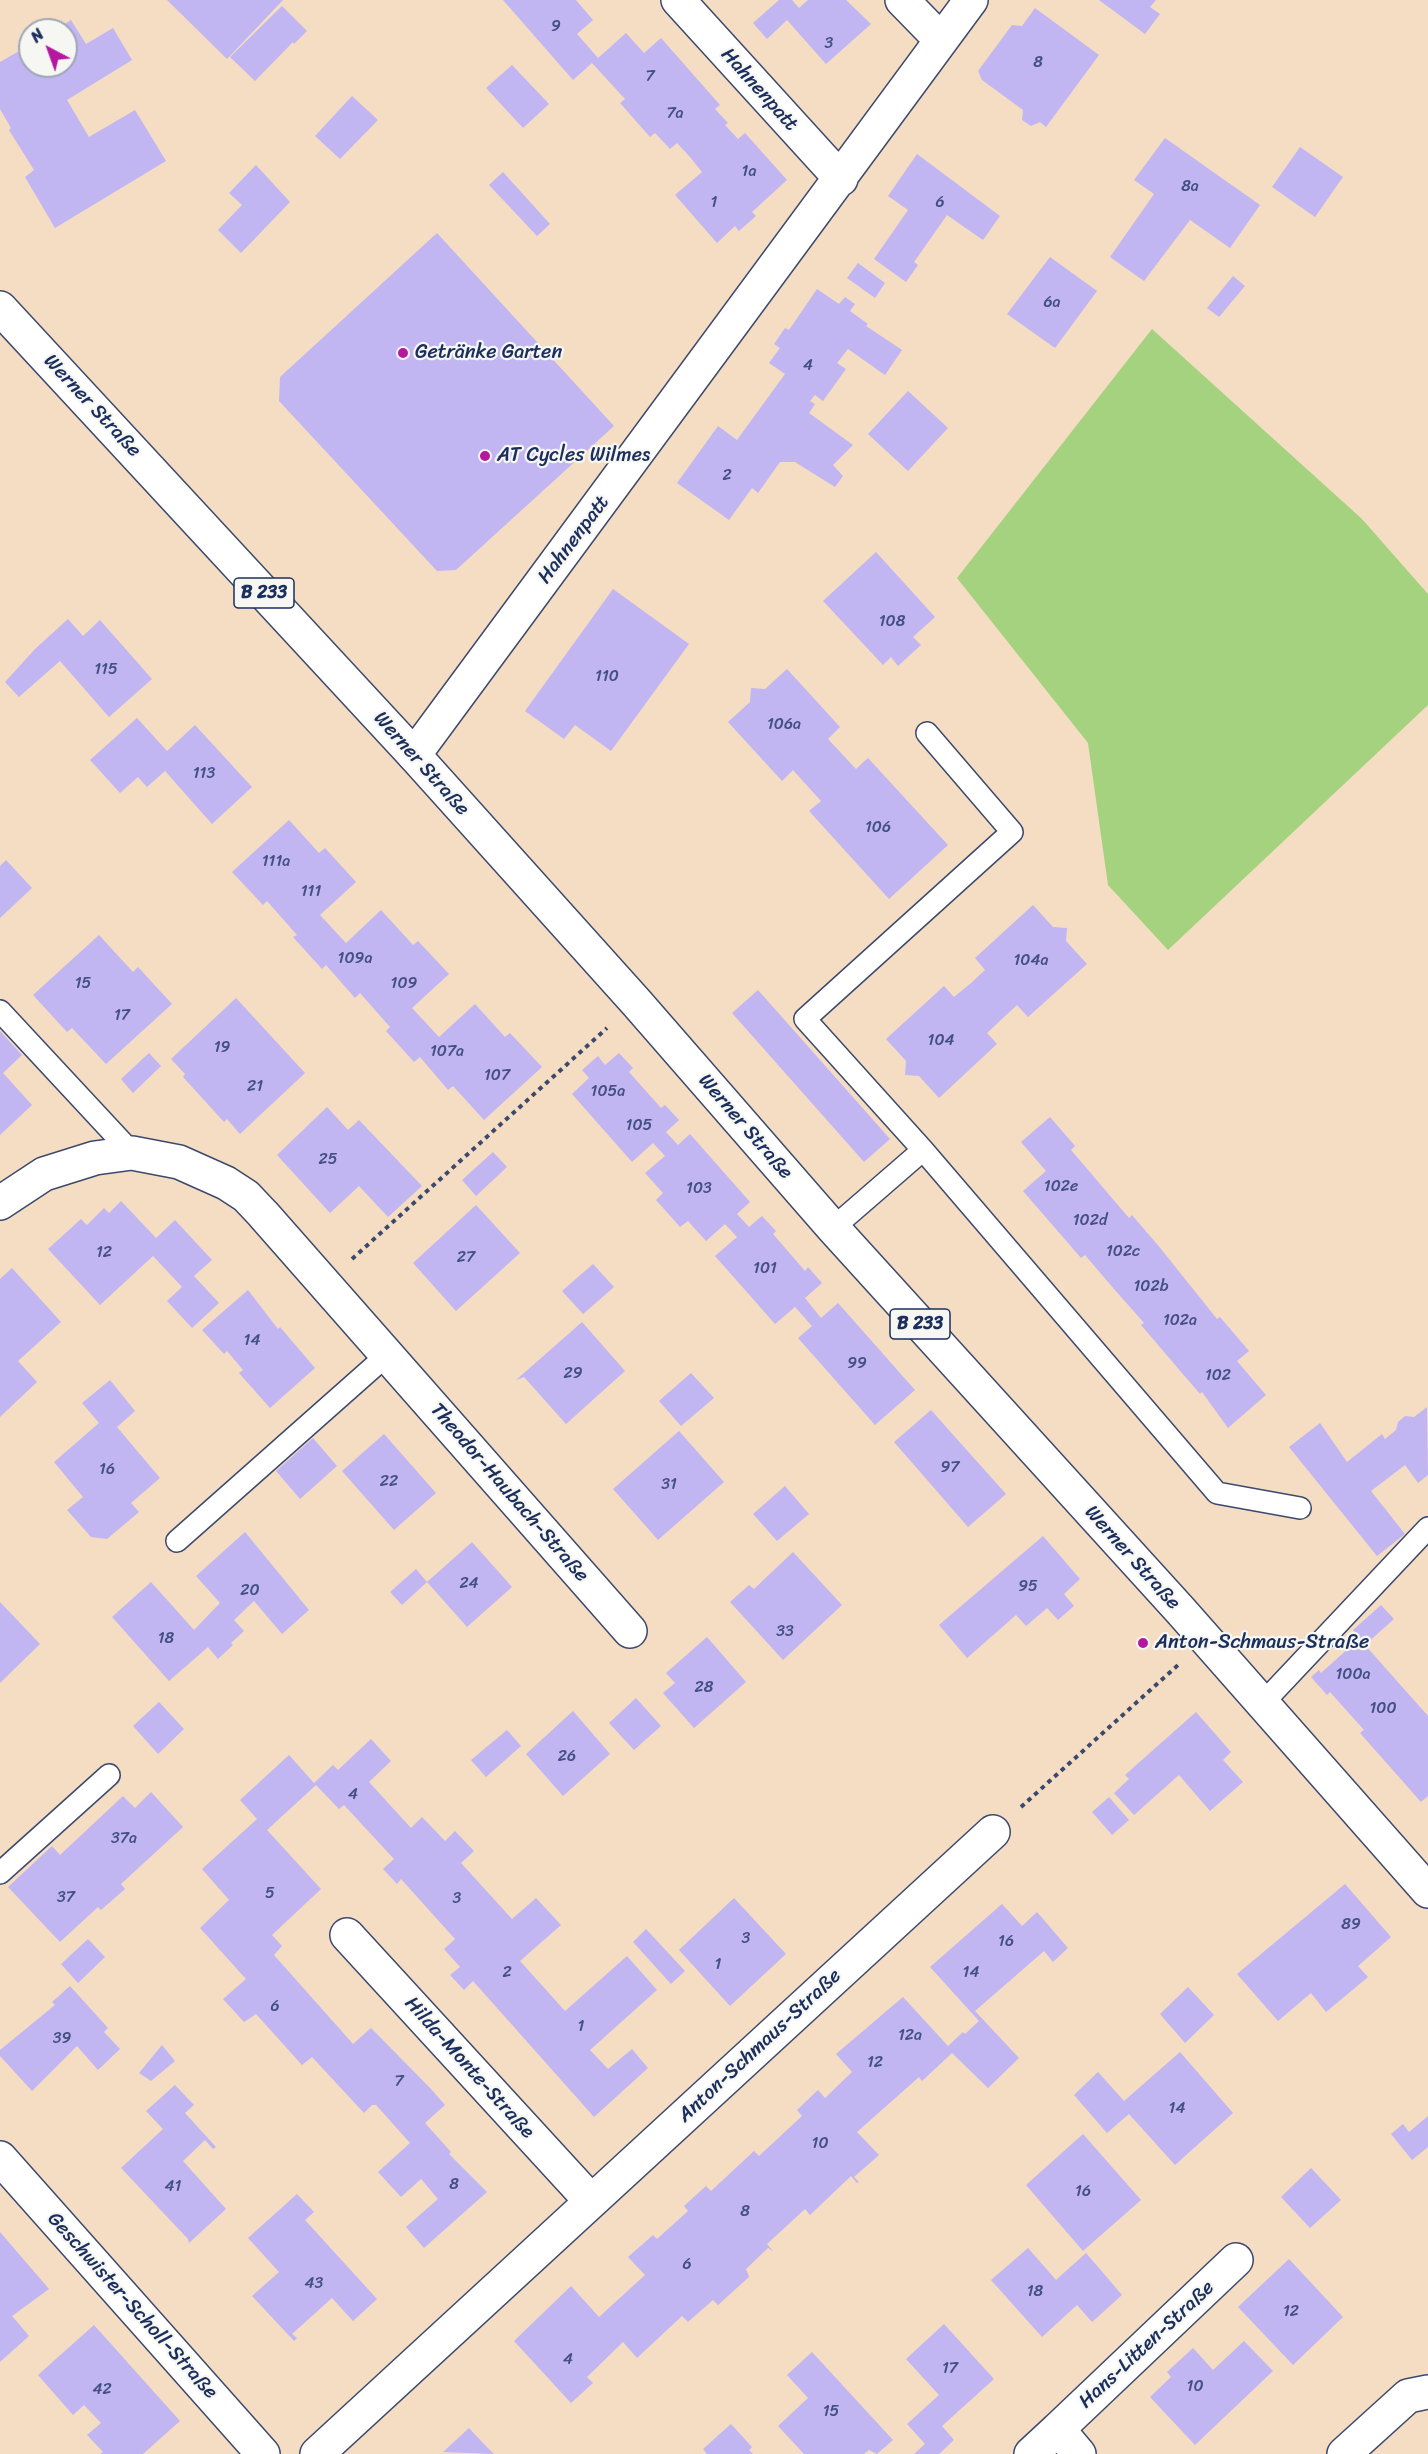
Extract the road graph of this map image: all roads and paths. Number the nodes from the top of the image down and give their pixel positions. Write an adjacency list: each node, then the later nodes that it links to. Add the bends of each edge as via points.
1 (678, 0): 5 (street, Hahnenpatt)
2 (902, 0): 4 (street)
3 (971, 0): 4 (street, Hahnenpatt)
4 (940, 40): 5 (street, Hahnenpatt)
5 (840, 179): 8 (street, Hahnenpatt)
6 (0, 308): 8 (street, Werner Straße / B 233)
7 (927, 733): 11 (lane, via 1012,832 805,1019)
8 (414, 755): 9 (street, Werner Straße / B 233)
9 (636, 1002): 14 (street, Werner Straße / B 233); 15 (path)
10 (0, 1011): 12 (lane)
11 (923, 1150): 14 (lane); 17 (lane, via 1217,1493)
12 (132, 1153): 13 (street, Theodor-Haubach-Straße, via 95,1158 44,1174); 15 (street, Theodor-Haubach-Straße, via 178,1162 246,1196)
13 (0, 1203)
14 (833, 1228): 21 (street, Werner Straße / B 233)
15 (325, 1284): 16 (street, Theodor-Haubach-Straße)
16 (387, 1355): 19 (lane); 20 (street, Theodor-Haubach-Straße)
17 (1300, 1508)
18 (1428, 1528): 22 (lane)
19 (177, 1540)
20 (630, 1631)
21 (1206, 1641): 22 (street, Werner Straße / B 233); 24 (path)
22 (1263, 1704): 26 (street, Werner Straße / B 233)
23 (109, 1775): 25 (lane)
24 (993, 1832): 29 (street, Anton-Schmaus-Straße)
25 (0, 1873)
26 (1428, 1891)
27 (347, 1935): 29 (street, Hilda-Monte-Straße)
28 (0, 2158): 33 (street, Geschwister-Scholl-Straße)
29 (591, 2201): 34 (street, Anton-Schmaus-Straße)
30 (1236, 2260): 32 (street, Hans-Litten-Straße)
31 (1428, 2392): 37 (street, via 1408,2396)
32 (1058, 2429): 35 (street, Hans-Litten-Straße); 36 (street)
33 (263, 2454)
34 (317, 2454)
35 (1031, 2454)
36 (1079, 2454)
37 (1344, 2454)

